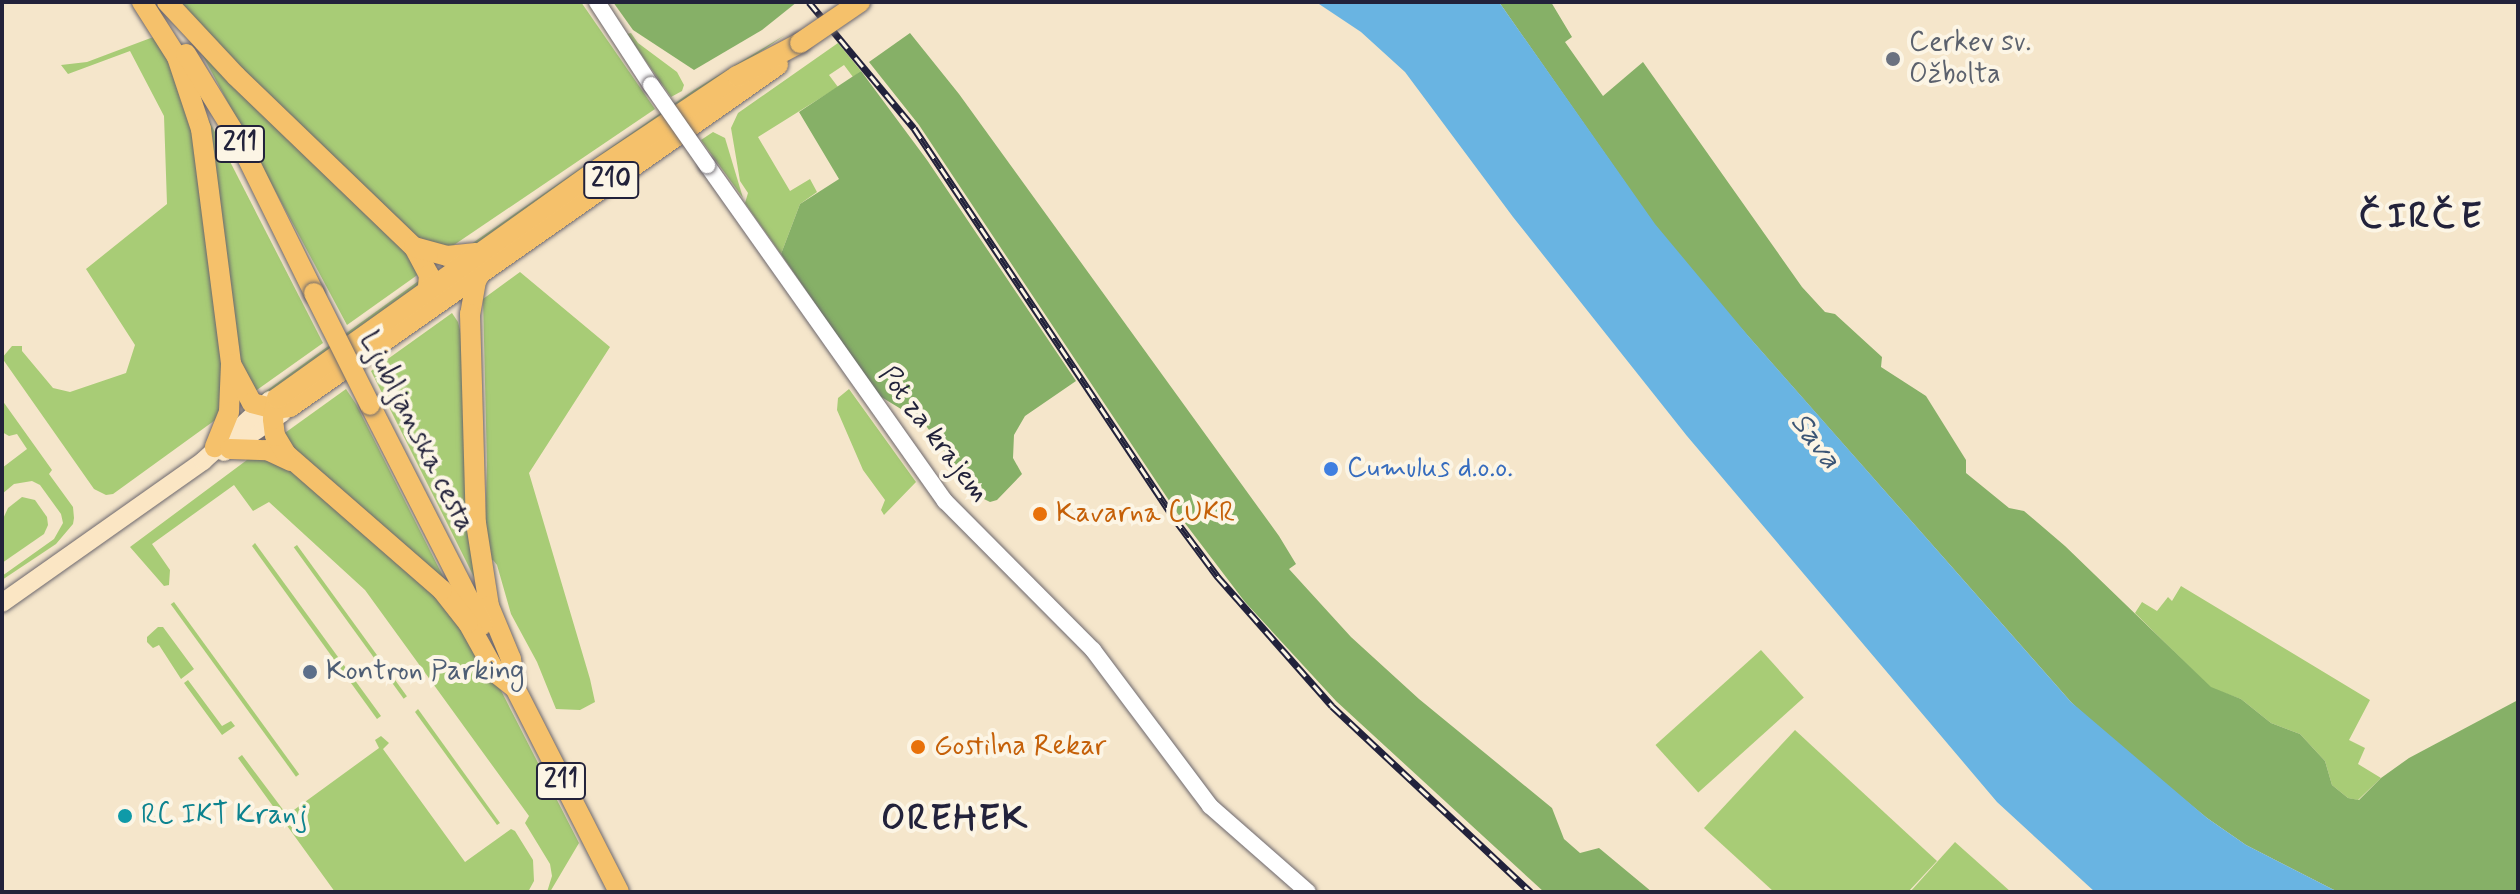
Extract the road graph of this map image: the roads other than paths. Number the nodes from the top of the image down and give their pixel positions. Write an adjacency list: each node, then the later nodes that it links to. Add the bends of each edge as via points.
1 (142, 2): 10 (main road, 211, via 177,57 201,129)
2 (153, 2): 15 (main road, Ljubljanska cesta / 211, bridge, via 237,137)
3 (167, 2): 6 (main road, 211)
4 (597, 2): 17 (street, Pot za krajem, bridge, via 938,493 1093,650 1210,806)
5 (860, 2): 7 (main road, 210, bridge, via 713,92)
6 (414, 247): 7 (main road); 8 (main road, 211, via 427,271)
7 (482, 260): 8 (main road, 210); 9 (main road, 211, via 471,301)
8 (425, 301): 9 (main road, 211, via 458,313); 11 (main road, 210)
9 (469, 347): 15 (main road, 211, via 479,557)
10 (231, 364): 11 (main road, 211, via 246,396); 12 (main road, 211, via 229,412)
11 (276, 407): 12 (main road, 210); 13 (main road, 211, via 280,446)
12 (216, 452): 13 (main road, 211, via 267,450); 14 (main road, 210)
13 (295, 463): 15 (main road, 211, via 442,590 496,673)
14 (2, 603)
15 (515, 688): 16 (main road, Ljubljanska cesta / 211)
16 (619, 892)
17 (1308, 892)

